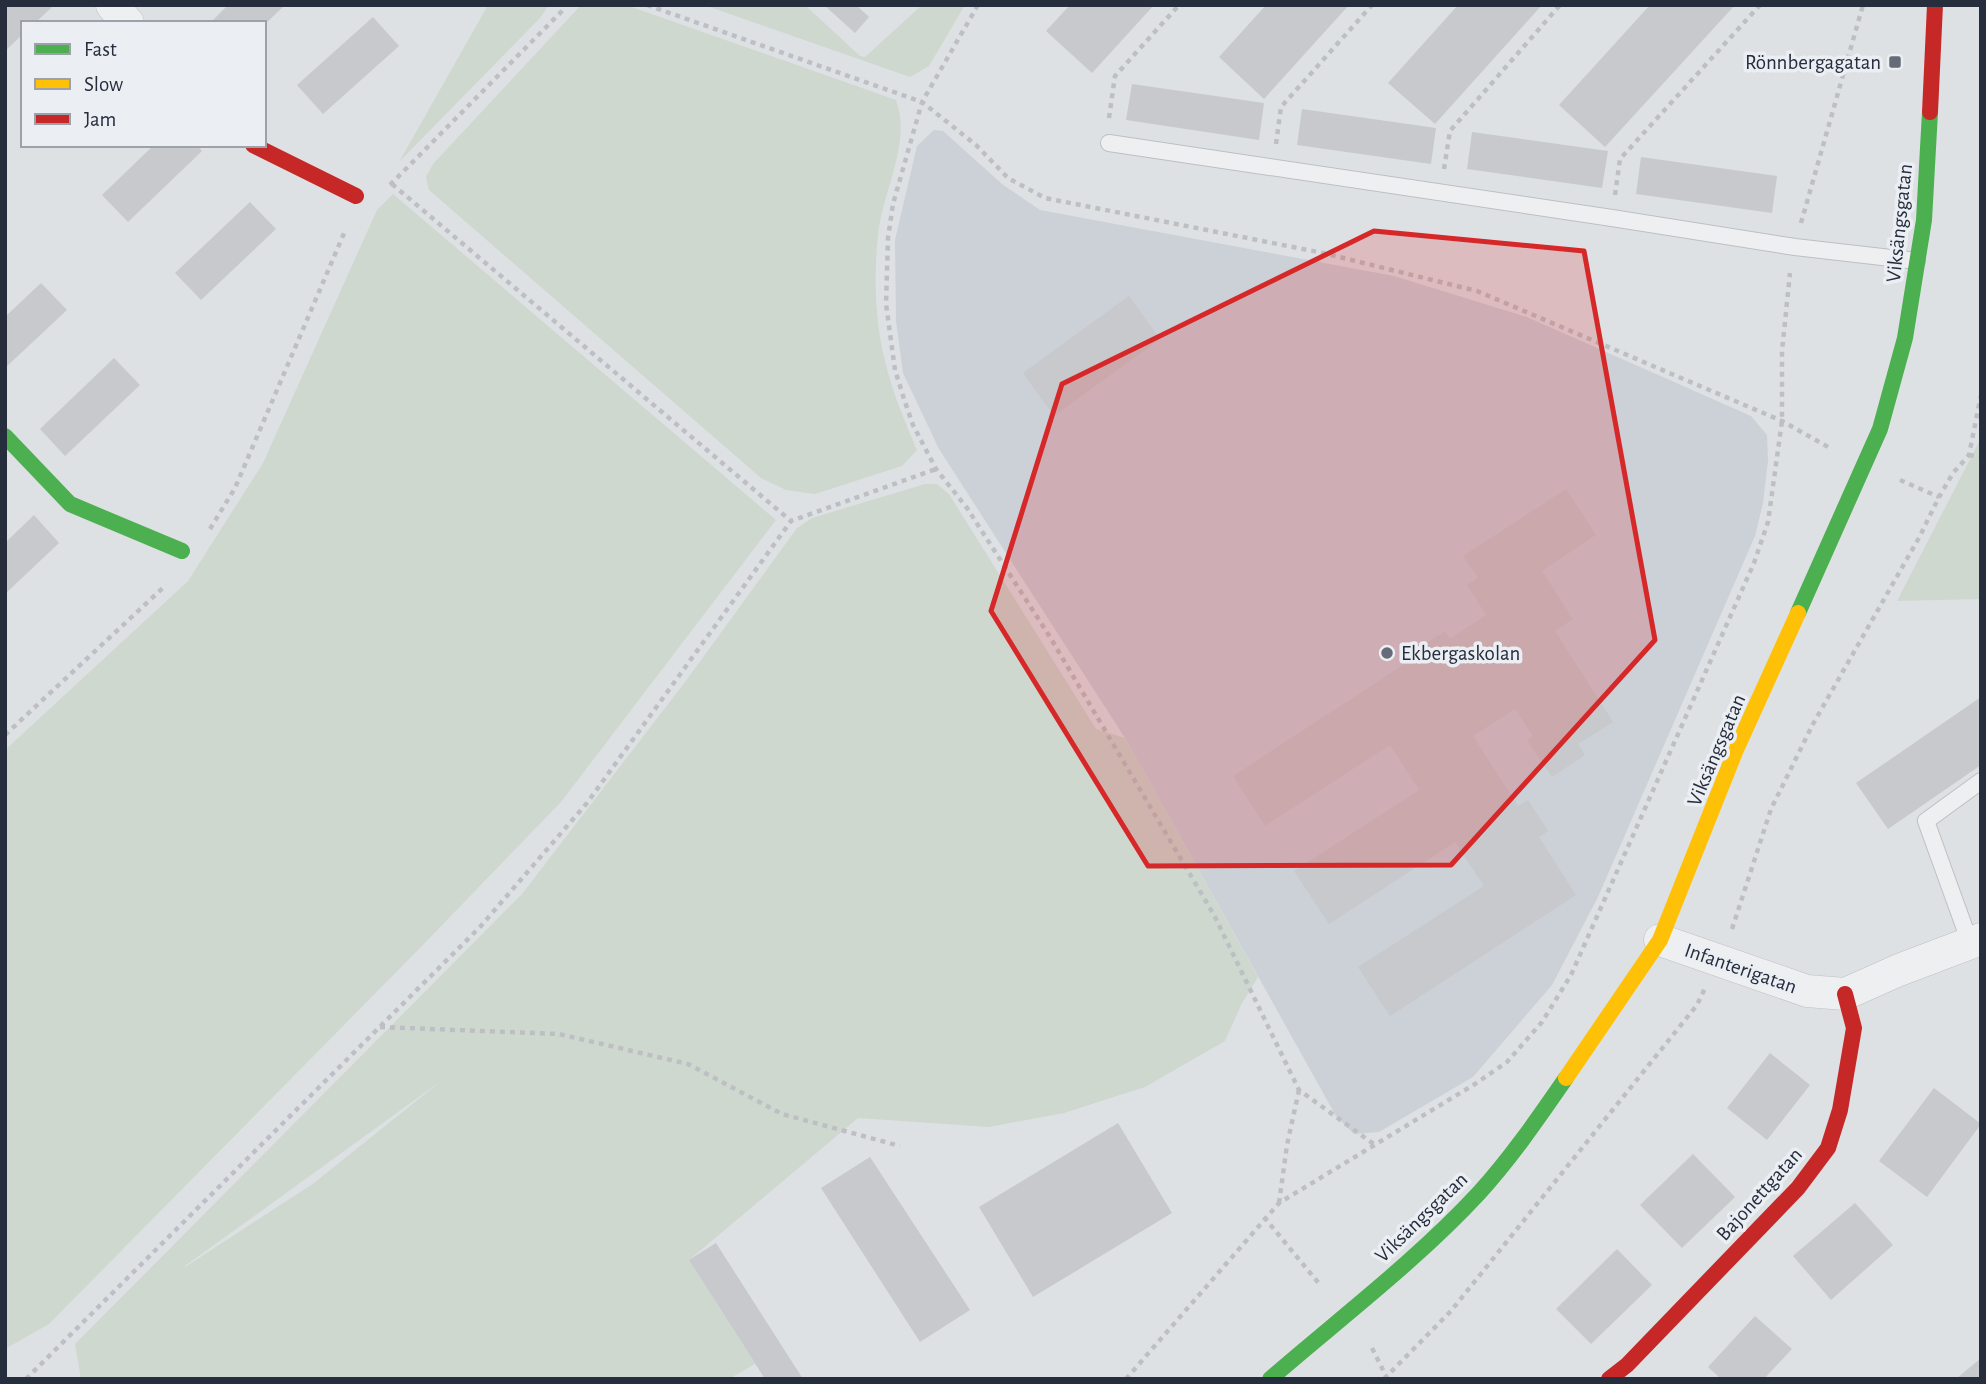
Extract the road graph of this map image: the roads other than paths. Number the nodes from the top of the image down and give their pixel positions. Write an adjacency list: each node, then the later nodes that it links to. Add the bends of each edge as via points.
1 (112, 5): 3 (street)
2 (1935, 5): 7 (street, Viksängsgatan, via 1924,220)
3 (126, 21)
4 (1109, 143): 7 (lane, via 1795,247)
5 (257, 147): 6 (street)
6 (356, 195)
7 (1917, 261): 11 (street, Viksängsgatan, via 1905,338 1880,429 1735,752)
8 (5, 436): 9 (street, via 70,504)
9 (182, 551)
10 (1981, 781): 12 (lane, via 1926,821)
11 (1660, 940): 13 (street, Infanterigatan, via 1807,991); 14 (street, Viksängsgatan, via 1539,1117 1479,1193)
12 (1975, 941): 13 (street, Infanterigatan)
13 (1846, 994): 15 (street, Bajonettgatan, via 1854,1028 1840,1110 1828,1148 1798,1188)
14 (1270, 1379)
15 (1609, 1379)

